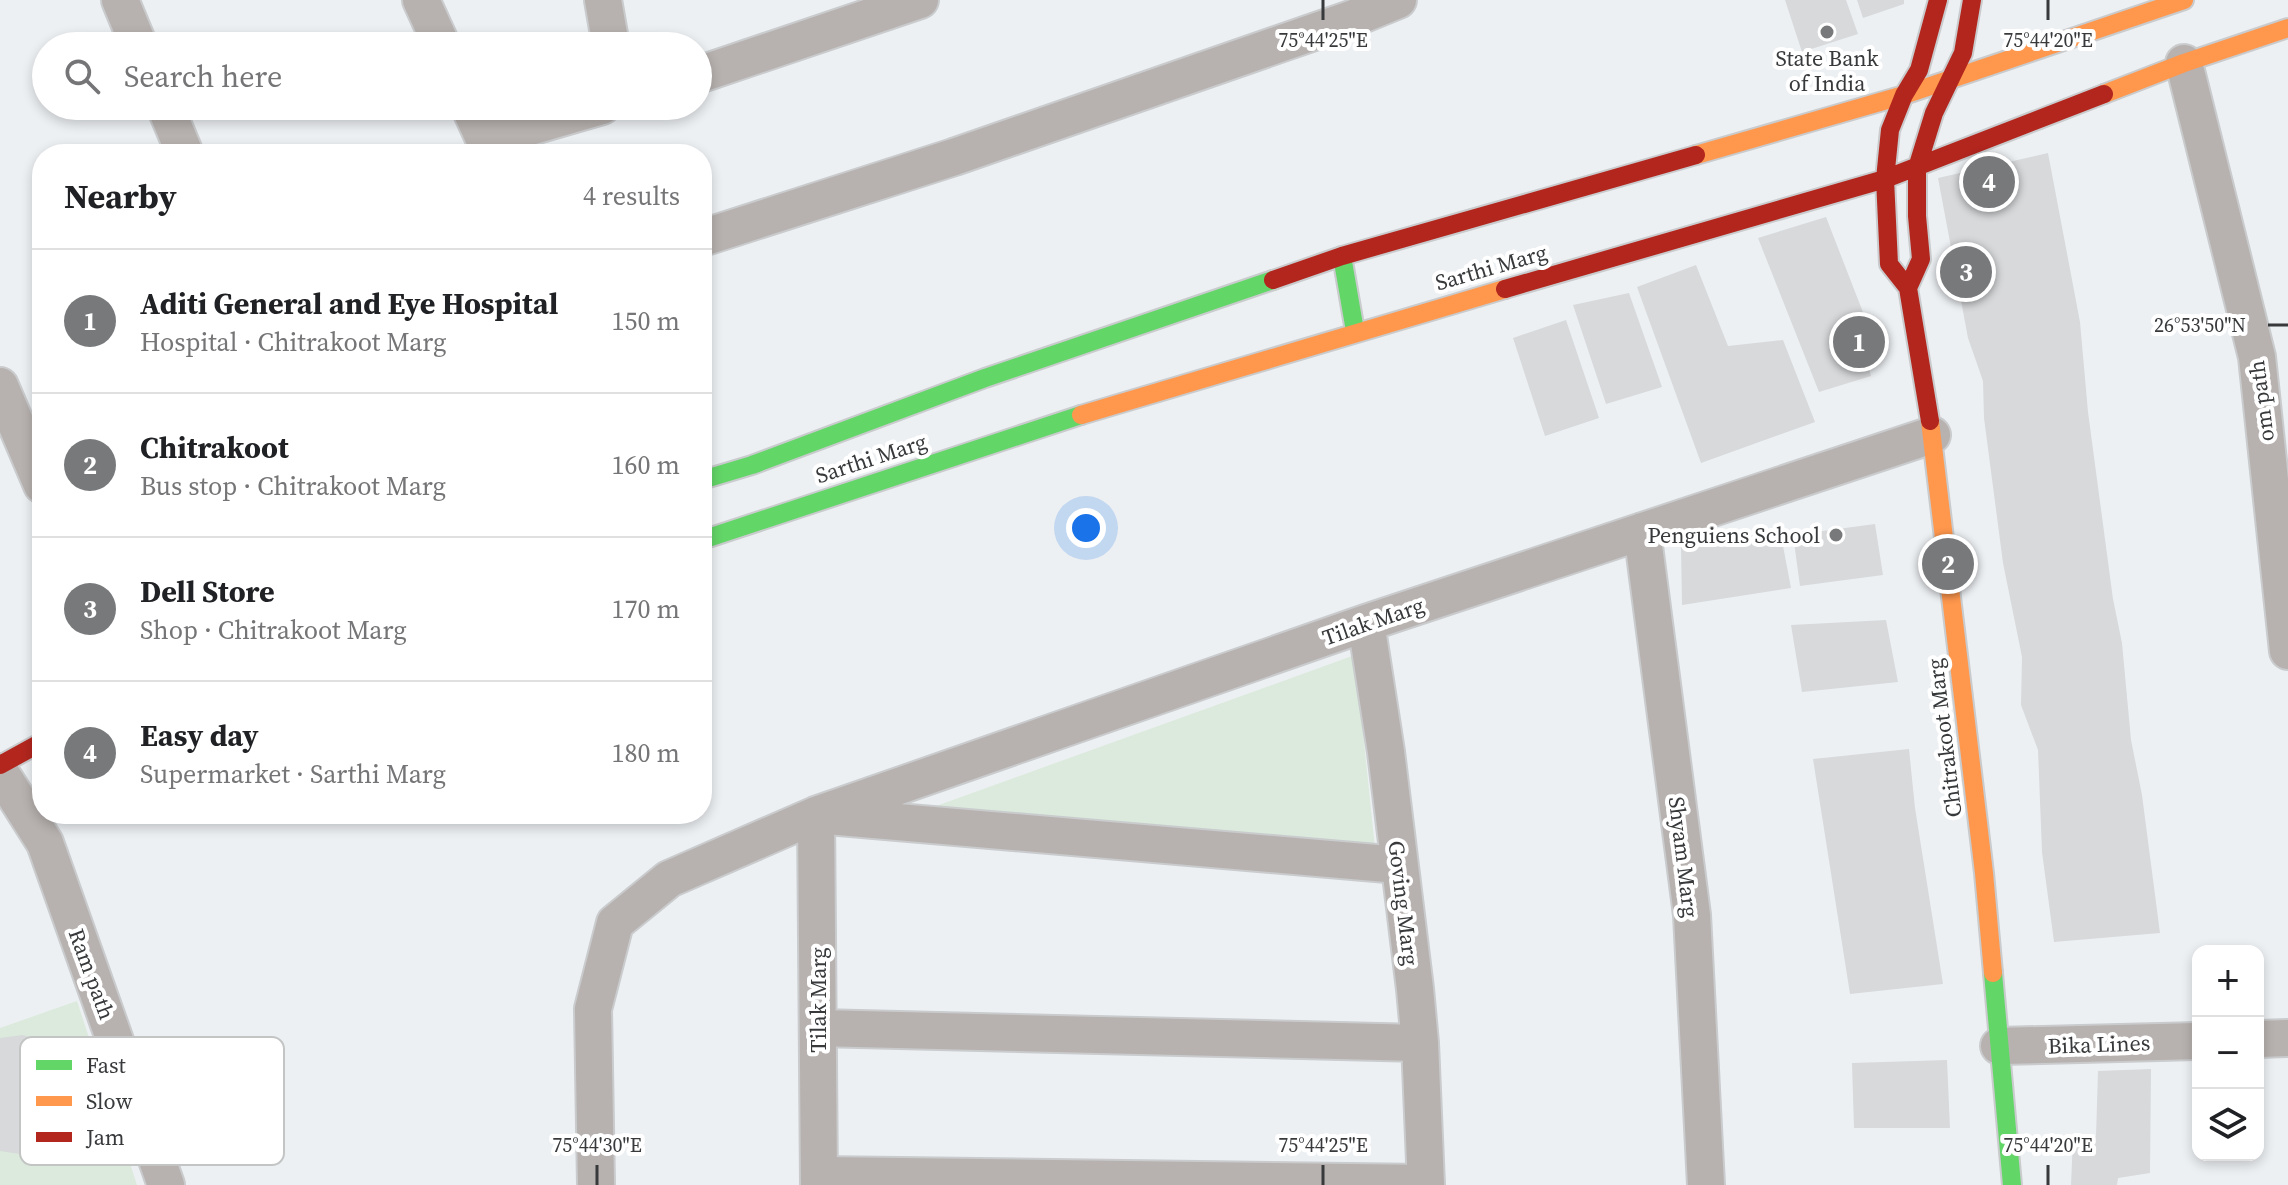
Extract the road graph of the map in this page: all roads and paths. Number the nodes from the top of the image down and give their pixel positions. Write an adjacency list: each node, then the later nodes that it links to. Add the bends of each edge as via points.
1 (120, 0): 11 (street)
2 (421, 0): 12 (street)
3 (603, 0): 13 (street)
4 (920, 0): 15 (street)
5 (1398, 0): 9 (street)
6 (1938, 0): 17 (street, Chitrakoot Marg, via 1919,70)
7 (1972, 0): 16 (street, Chitrakoot Marg, via 1963,53)
8 (2184, 0): 16 (street, Sarthi Marg)
9 (1351, 9): 26 (street, via 954,157)
10 (2288, 28): 14 (street, Sarthi Marg)
11 (133, 32)
12 (436, 32)
13 (609, 32)
14 (2184, 63): 24 (street, Sarthi Marg); 30 (street, om path)
15 (712, 70)
16 (1952, 80): 17 (street, Sarthi Marg); 24 (street, Chitrakoot Marg, via 1934,113)
17 (1904, 95): 25 (street, Chitrakoot Marg, via 1890,130); 27 (street, Sarthi Marg)
18 (171, 120): 21 (street)
19 (475, 120): 22 (street)
20 (563, 120): 23 (street)
21 (181, 144)
22 (487, 144)
23 (496, 144)
24 (1917, 168): 25 (street, Sarthi Marg); 28 (street, Chitrakoot Marg, via 1921,259)
25 (1885, 179): 28 (street, Chitrakoot Marg, via 1889,264); 29 (street, Sarthi Marg)
26 (712, 235)
27 (1342, 256): 29 (street); 34 (street, Sarthi Marg)
28 (1908, 288): 32 (street, Chitrakoot Marg)
29 (1355, 331): 36 (street, Sarthi Marg, via 1134,397)
30 (2272, 352): 38 (street, om path)
31 (0, 386): 33 (street)
32 (1932, 435): 35 (street, Tilak Marg); 52 (street, Chitrakoot Marg)
33 (32, 461)
34 (712, 477)
35 (1642, 531): 37 (street, Tilak Marg); 58 (street, Shyam Marg, via 1692,915)
36 (712, 537)
37 (1366, 623): 42 (street, Tilak Marg); 45 (street, Goving Marg)
38 (2288, 651)
39 (32, 748): 41 (street)
40 (32, 760): 41 (street)
41 (0, 768): 43 (street, Ram path)
42 (816, 815): 45 (street); 46 (street, Tilak Marg); 57 (street, Tilak Marg, via 669,879 615,923 593,1009)
43 (32, 821)
44 (34, 824): 47 (street, Ram path)
45 (1399, 865): 51 (street, Goving Marg)
46 (819, 1028): 51 (street); 54 (street, Tilak Marg)
47 (114, 1037)
48 (2288, 1038): 49 (street)
49 (2264, 1039)
50 (2192, 1041): 52 (street, Bika Lines)
51 (1420, 1043): 55 (street, Goving Marg)
52 (1999, 1046): 59 (street, Chitrakoot Marg)
53 (159, 1165): 56 (street, Ram path)
54 (819, 1180): 55 (street)
55 (1426, 1184)
56 (166, 1185)
57 (596, 1185)
58 (1706, 1185)
59 (2012, 1185)

